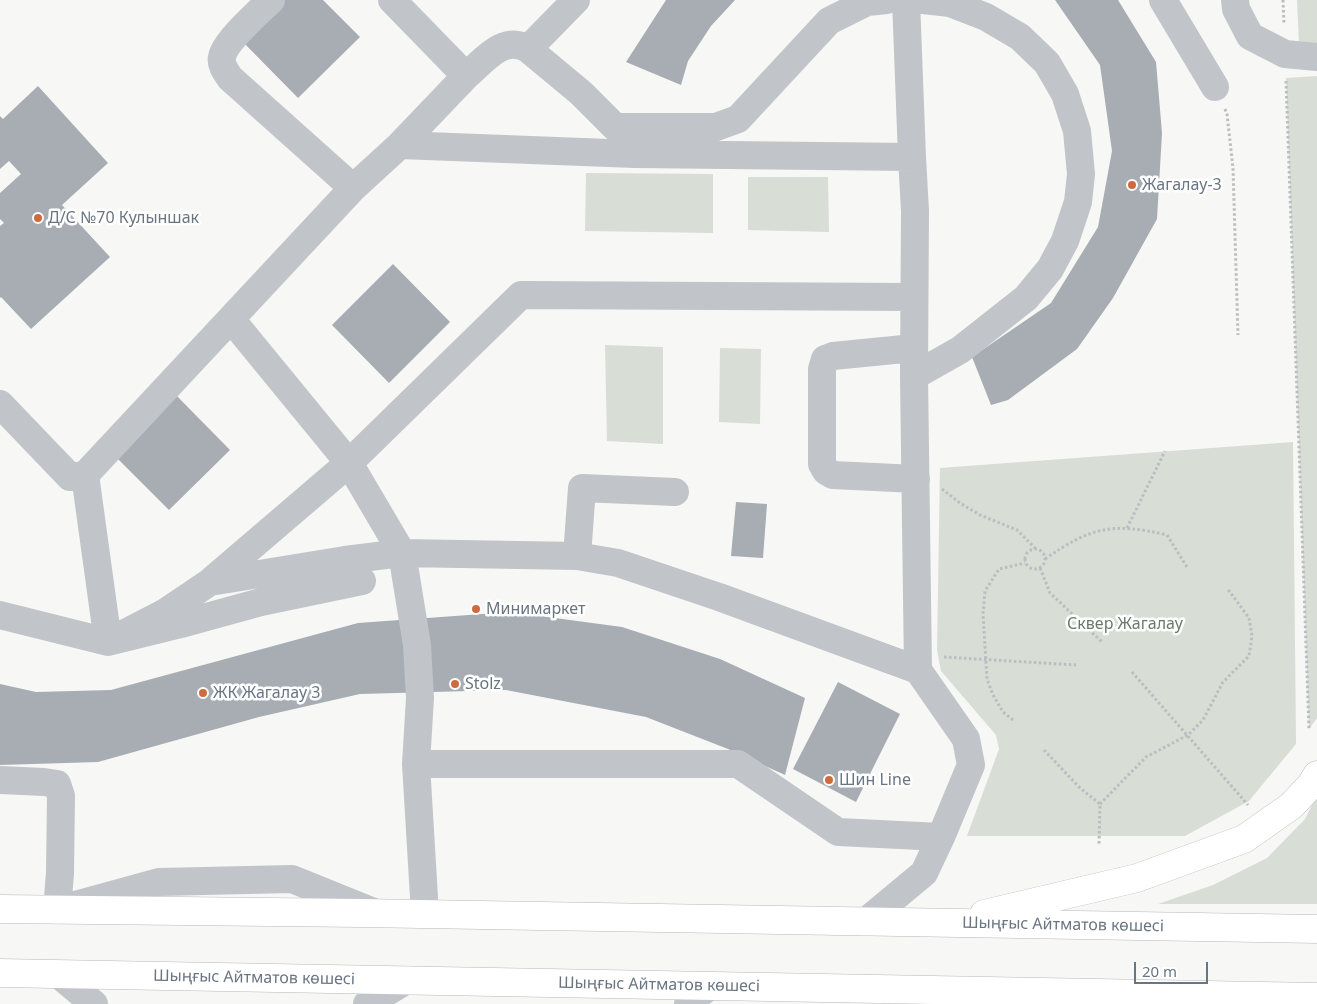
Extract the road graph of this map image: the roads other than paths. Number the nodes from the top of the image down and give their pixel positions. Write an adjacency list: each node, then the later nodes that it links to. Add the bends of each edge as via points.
1 (270, 0): 17 (lane, via 228,44 221,57 222,64 230,78)
2 (392, 0): 11 (lane)
3 (576, 0): 9 (lane)
4 (887, 0): 13 (lane, via 867,2 829,21 738,119 716,127)
5 (906, 0): 16 (lane)
6 (923, 0): 21 (lane, via 950,3 986,17 1020,37 1047,63 1065,94 1077,132 1082,174 1078,202 1065,242 1050,268 1026,298 960,350)
7 (1163, 0): 12 (lane)
8 (1232, 3): 10 (lane, via 1250,36 1285,54)
9 (528, 48): 11 (lane, via 520,44 504,46); 13 (lane)
10 (1317, 57)
11 (466, 76): 14 (lane)
12 (1215, 87)
13 (615, 127): 15 (lane)
14 (400, 145): 15 (lane); 17 (lane)
15 (635, 154): 16 (lane)
16 (912, 157): 18 (lane)
17 (353, 188): 19 (lane)
18 (914, 298): 20 (lane); 23 (lane, via 521,294)
19 (231, 319): 23 (lane); 24 (lane)
20 (914, 348): 21 (lane); 25 (lane, via 833,356 824,360 822,464 833,475)
21 (914, 376): 25 (lane)
22 (0, 404): 24 (lane, via 70,477)
23 (349, 463): 27 (lane); 30 (lane)
24 (85, 475): 32 (lane)
25 (928, 483): 33 (lane)
26 (675, 492): 28 (lane, via 582,488)
27 (402, 553): 28 (lane); 30 (lane); 34 (lane, via 417,645 420,698)
28 (578, 556): 33 (lane, via 618,563)
29 (362, 581): 32 (lane, via 262,602)
30 (210, 582): 32 (lane, via 164,613)
31 (0, 615): 32 (lane)
32 (108, 642)
33 (928, 663): 37 (lane, via 966,739 971,765)
34 (416, 764): 37 (lane, via 738,764 838,832); 40 (lane)
35 (1317, 775): 42 (main road, via 1292,806 1244,839 1137,878)
36 (0, 780): 39 (lane, via 57,784 61,796)
37 (941, 837): 41 (lane, via 924,873)
38 (0, 909): 39 (main road, Шыңғыс Айтматов көшесі)
39 (57, 910): 40 (main road, Шыңғыс Айтматов көшесі)
40 (425, 914): 41 (main road, Шыңғыс Айтматов көшесі)
41 (865, 922): 42 (main road, Шыңғыс Айтматов көшесі)
42 (944, 923): 43 (main road, Шыңғыс Айтматов көшесі)
43 (1317, 929)
44 (0, 973): 45 (main road, Шыңғыс Айтматов көшесі)
45 (58, 974): 46 (main road, Шыңғыс Айтматов көшесі); 51 (lane)
46 (407, 980): 47 (main road, Шыңғыс Айтматов көшесі); 52 (lane)
47 (708, 986): 49 (main road, Шыңғыс Айтматов көшесі); 53 (lane)
48 (935, 990): 49 (main road, Шыңғыс Айтматов көшесі); 50 (main road, Шыңғыс Айтматов көшесі); 54 (main road)
49 (860, 996)
50 (1317, 997)
51 (94, 1004)
52 (367, 1004)
53 (688, 1004)
54 (968, 1004)

